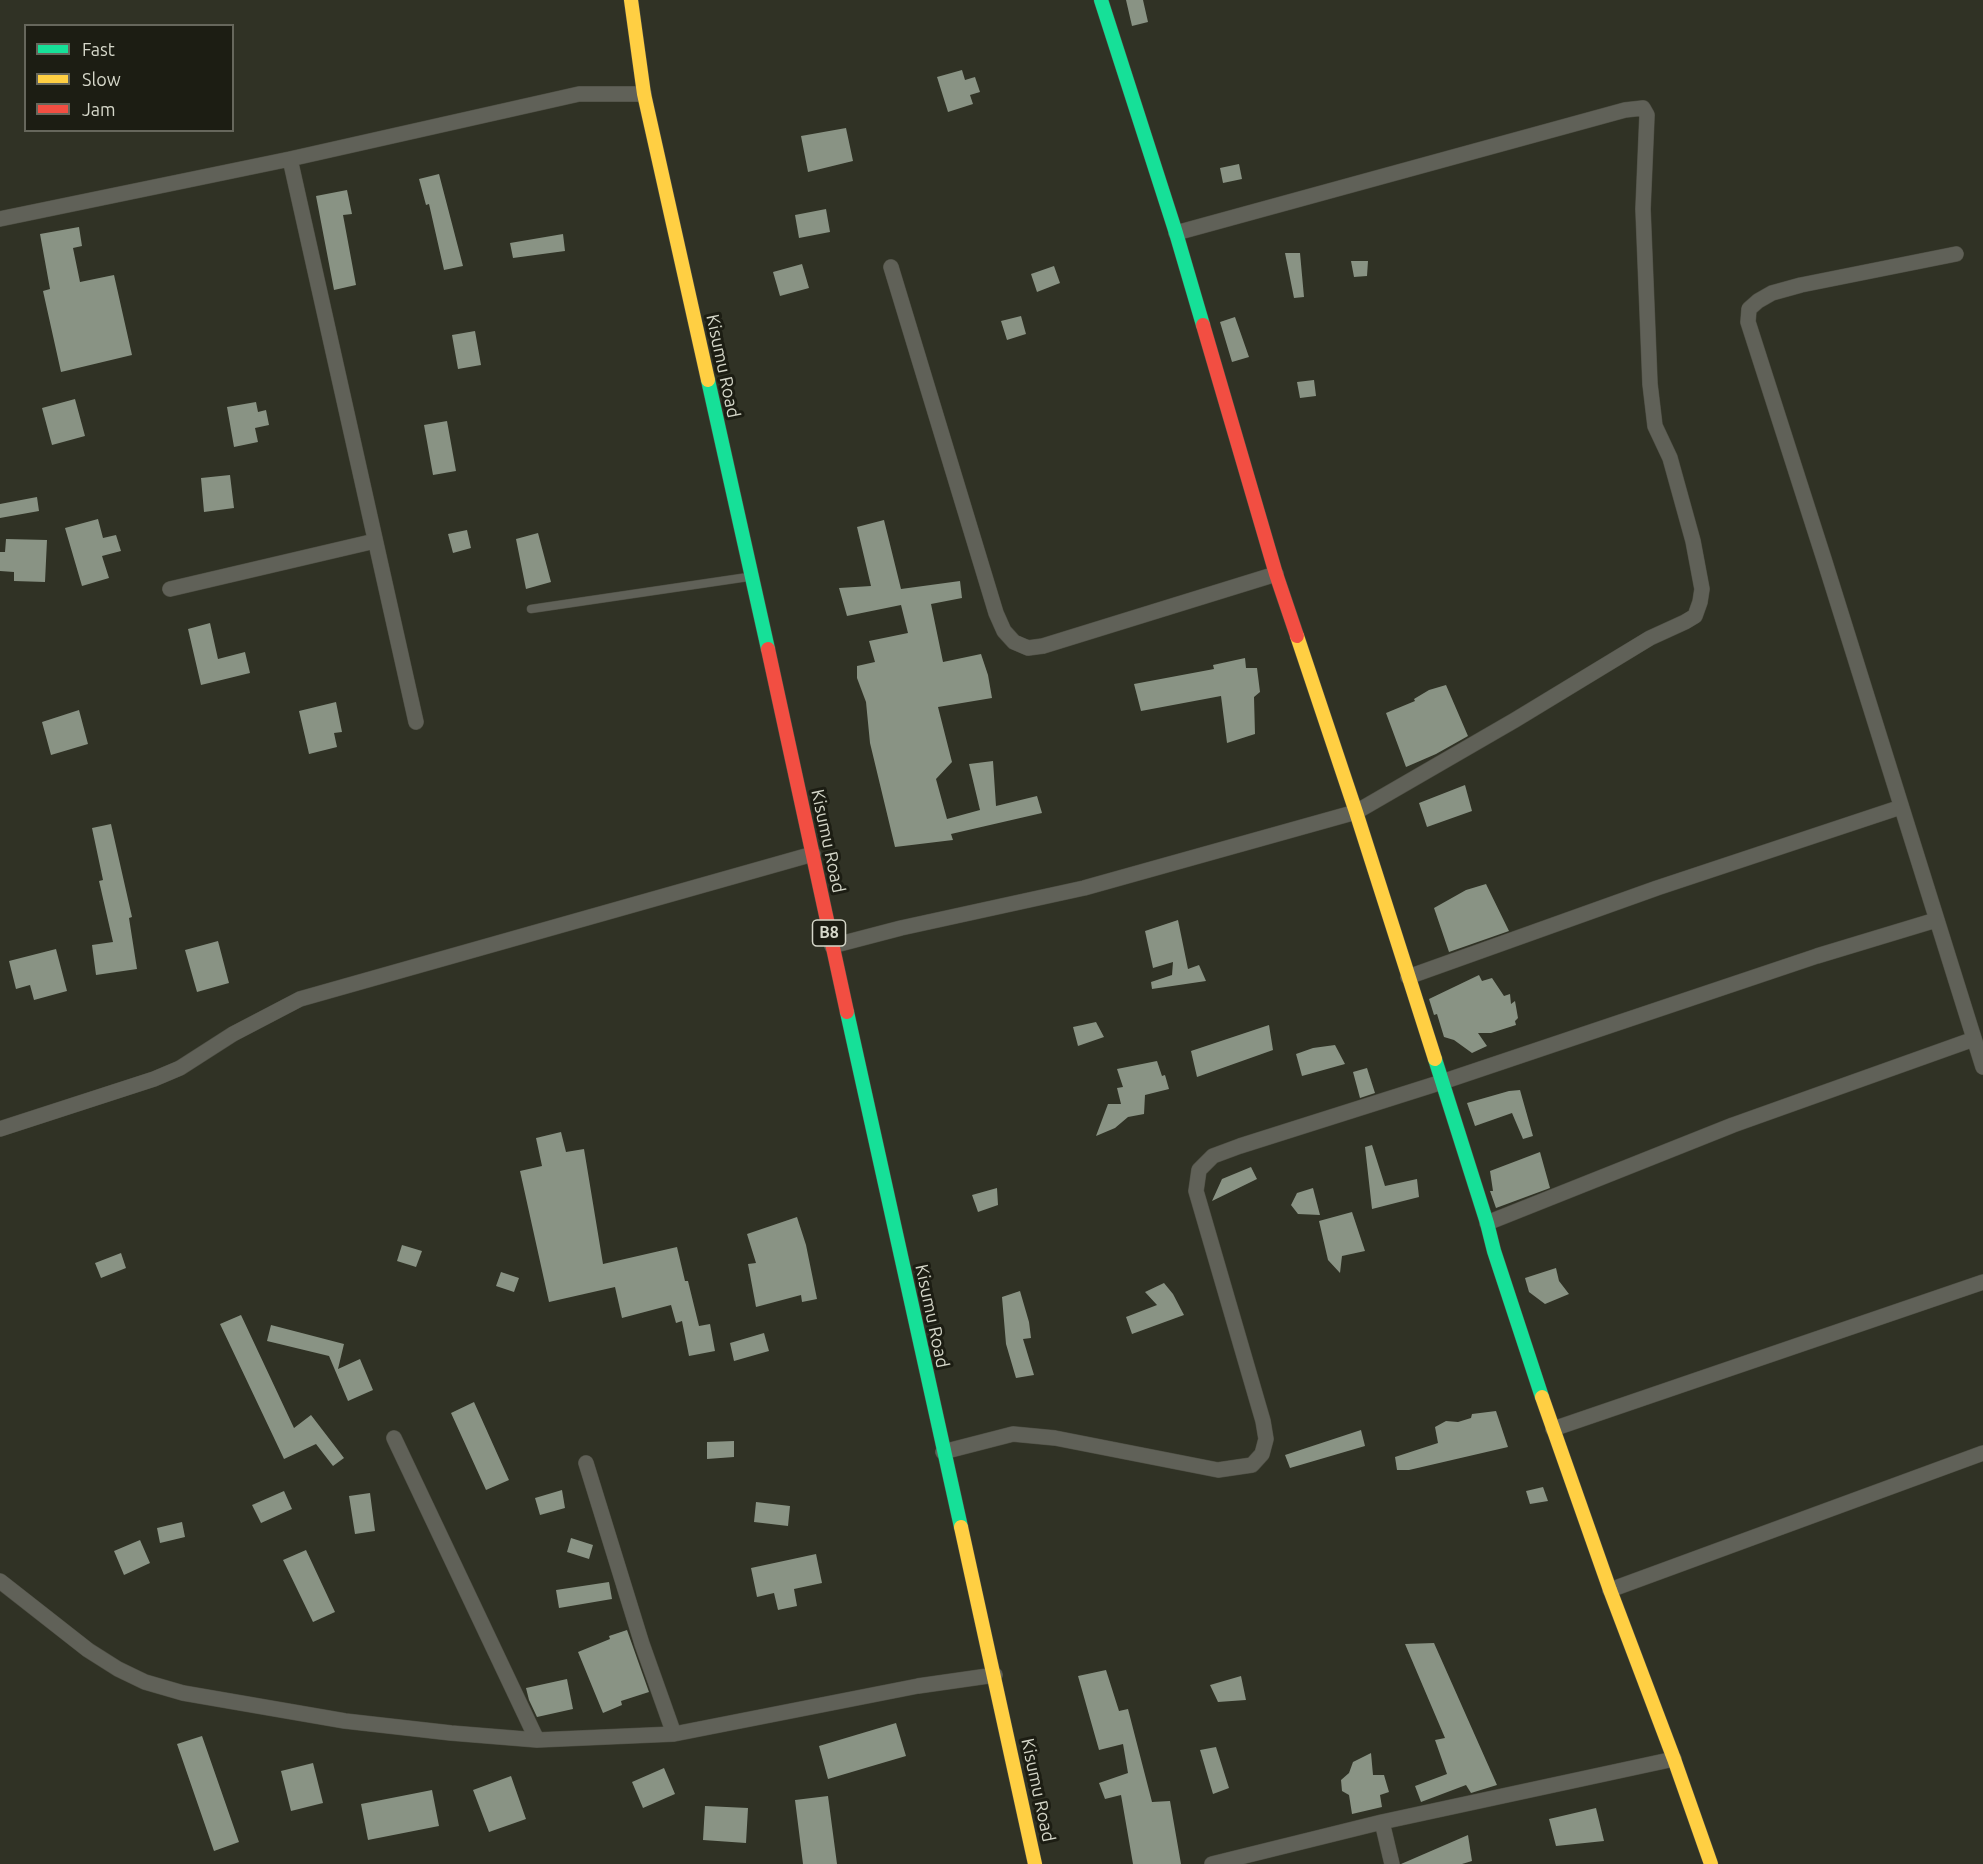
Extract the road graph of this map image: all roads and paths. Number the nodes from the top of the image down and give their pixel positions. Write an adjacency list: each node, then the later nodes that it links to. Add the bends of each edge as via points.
1 (631, 0): 3 (main road, Kisumu Road / B8)
2 (1101, 0): 6 (main road)
3 (644, 94): 4 (street, via 579,94); 11 (main road, Kisumu Road / B8)
4 (290, 159): 5 (street); 9 (street)
5 (0, 219)
6 (1176, 233): 10 (main road); 16 (street, via 1624,111 1643,108 1647,115 1642,209 1650,384 1655,426 1670,458 1693,541 1702,589 1695,616 1650,638)
7 (1956, 254): 15 (street, via 1801,285 1772,293 1749,309 1748,322)
8 (891, 267): 10 (street, via 996,613 1014,642 1028,648 1043,646)
9 (375, 541): 12 (street); 14 (street)
10 (1276, 574): 16 (main road)
11 (752, 576): 13 (lane); 17 (main road, Kisumu Road / B8)
12 (170, 589)
13 (531, 609)
14 (416, 722)
15 (1901, 807): 18 (street); 20 (street)
16 (1356, 812): 19 (street, via 1084,888); 20 (main road)
17 (813, 854): 19 (main road, Kisumu Road / B8); 24 (street, via 300,999 233,1034 180,1068)
18 (1936, 920): 21 (street); 23 (street)
19 (832, 946): 29 (main road, Kisumu Road / B8)
20 (1408, 977): 23 (main road)
21 (1974, 1040): 22 (street); 25 (street, via 1733,1125)
22 (1983, 1067)
23 (1442, 1082): 25 (main road); 29 (street, via 1240,1146 1213,1156 1199,1170 1196,1191 1266,1439 1262,1454 1252,1465 1218,1470 1100,1446 1014,1434)
24 (0, 1129)
25 (1487, 1223): 27 (main road)
26 (1983, 1282): 27 (street)
27 (1553, 1429): 33 (main road)
28 (394, 1438): 36 (street)
29 (943, 1452): 34 (main road, Kisumu Road / B8)
30 (1983, 1453): 33 (street)
31 (586, 1463): 35 (street)
32 (0, 1581): 36 (street, via 88,1650 145,1682 183,1693 345,1721)
33 (1610, 1590): 37 (main road)
34 (995, 1675): 35 (street, via 918,1686); 39 (main road, Kisumu Road / B8)
35 (674, 1734): 36 (street)
36 (537, 1740)
37 (1674, 1759): 38 (street); 42 (main road)
38 (1382, 1822): 40 (street); 41 (street)
39 (1035, 1864)
40 (1212, 1864)
41 (1392, 1864)
42 (1711, 1864)

